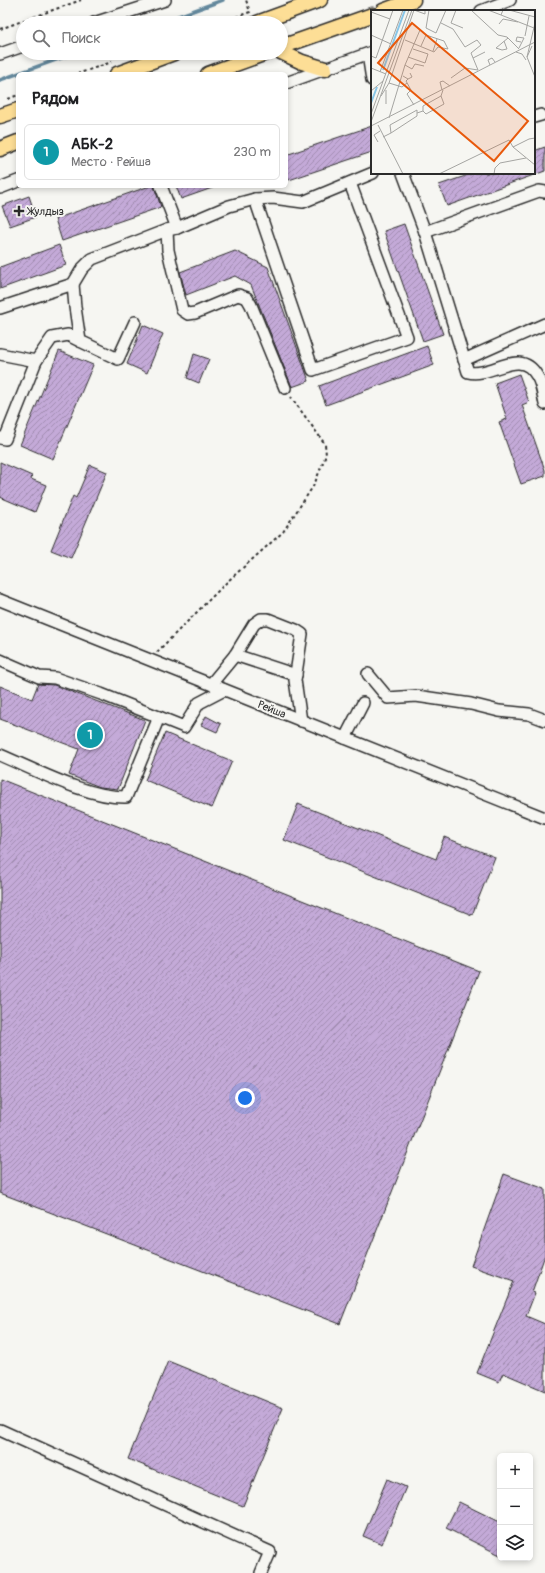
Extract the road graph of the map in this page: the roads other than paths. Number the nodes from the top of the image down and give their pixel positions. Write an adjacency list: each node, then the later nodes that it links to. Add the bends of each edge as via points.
1 (165, 0): 8 (street)
2 (320, 0): 9 (main road)
3 (413, 0): 5 (main road)
4 (510, 0): 6 (street)
5 (386, 10)
6 (484, 10)
7 (371, 15): 10 (main road)
8 (116, 16)
9 (276, 16)
10 (288, 45)
11 (16, 48): 13 (street)
12 (370, 53): 17 (street); 19 (street)
13 (0, 54)
14 (288, 55): 19 (main road)
15 (144, 60): 18 (main road)
16 (247, 60): 20 (main road)
17 (371, 66)
18 (115, 67)
19 (325, 69): 21 (street)
20 (214, 72)
21 (288, 82)
22 (16, 111): 23 (main road)
23 (0, 116)
24 (16, 143): 25 (main road)
25 (0, 149)
26 (371, 174): 29 (street)
27 (403, 174): 35 (street)
28 (16, 182): 30 (street)
29 (350, 183): 33 (street, via 303,202 273,198); 33 (street, via 407,337 313,370)
30 (0, 188)
31 (162, 188): 34 (street)
32 (545, 192): 35 (street, via 539,191)
33 (255, 199): 34 (street, via 229,206)
34 (172, 229): 36 (street, via 92,259); 44 (street, via 168,250 182,310 188,314 195,313 238,295 247,298)
35 (426, 232): 42 (street)
36 (73, 284): 37 (street); 40 (street)
37 (0, 308)
38 (135, 322): 40 (street, via 118,359)
39 (545, 324): 42 (street)
40 (80, 341): 43 (street, via 68,335 52,338)
41 (0, 354): 43 (street)
42 (464, 360): 45 (street, via 468,372 474,374 516,362 529,367 538,377)
43 (36, 361): 46 (street, via 5,439)
44 (285, 388)
45 (545, 404)
46 (0, 438)
47 (0, 600): 52 (street, Рейша)
48 (235, 655): 51 (street); 51 (street, via 254,624 261,619 268,619 302,634); 52 (street)
49 (0, 660): 55 (street, via 39,677 55,678)
50 (368, 674): 56 (street, via 388,698 416,696 455,701 499,711 529,714)
51 (296, 675): 57 (street)
52 (211, 684): 53 (street, Рейша)
53 (224, 690): 55 (street, via 199,703 184,727); 57 (street, Рейша)
54 (363, 703): 58 (street)
55 (159, 717): 59 (street, via 126,797 113,797 79,788)
56 (545, 720)
57 (301, 721): 58 (street, Рейша)
58 (345, 738): 60 (street, Рейша)
59 (0, 755)
60 (545, 818)
61 (0, 1430): 62 (street, via 270,1552)
62 (261, 1573)

